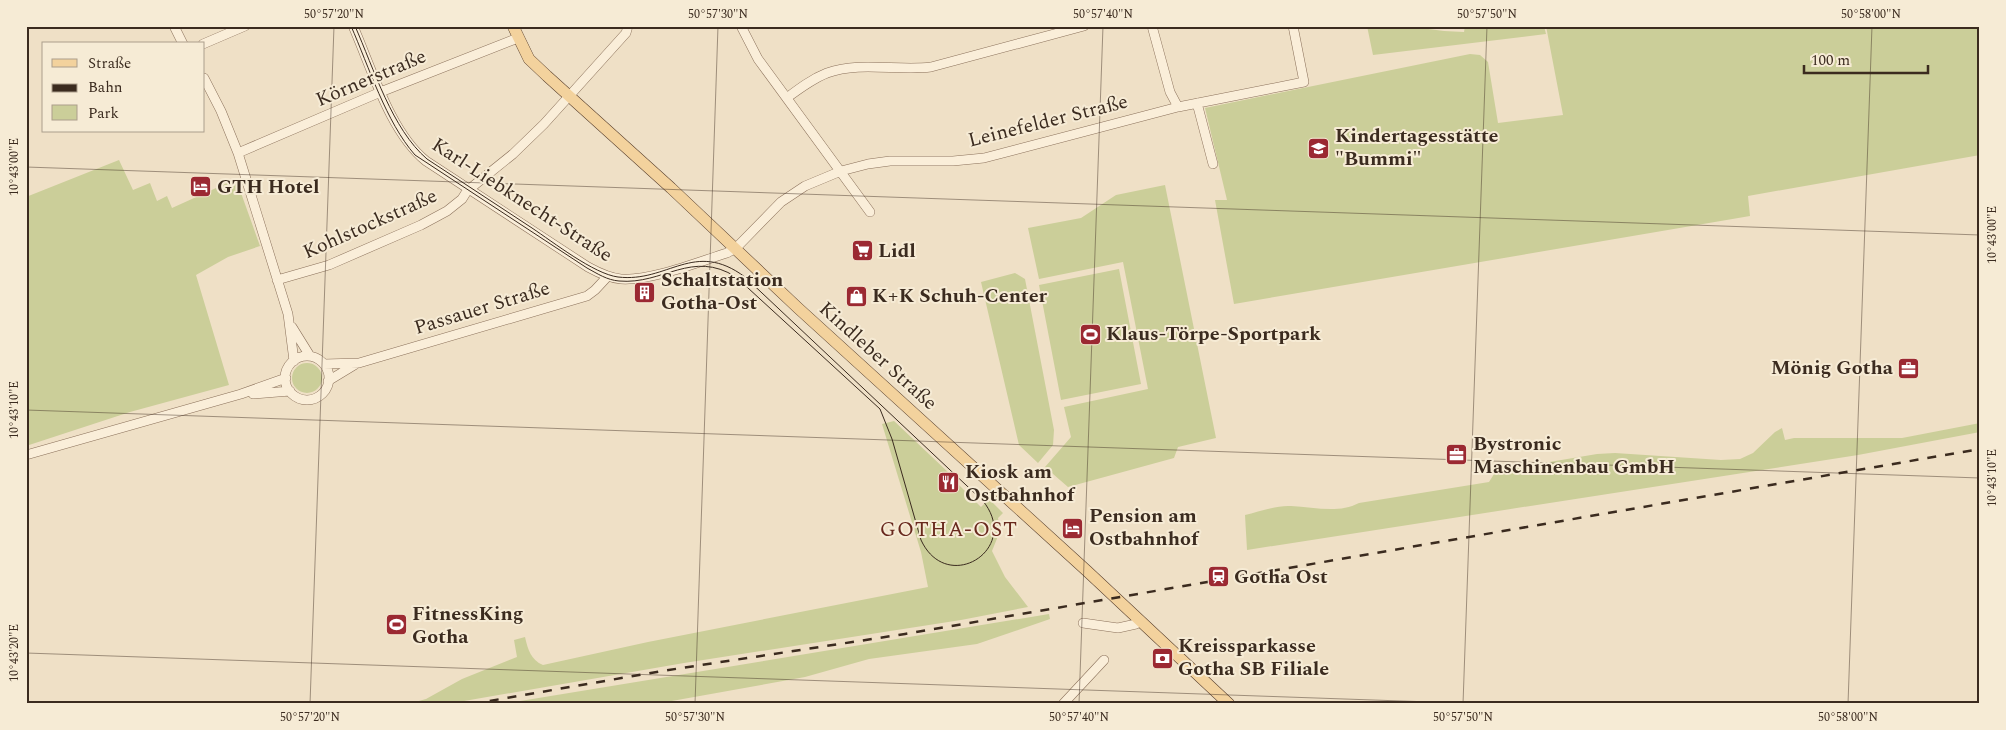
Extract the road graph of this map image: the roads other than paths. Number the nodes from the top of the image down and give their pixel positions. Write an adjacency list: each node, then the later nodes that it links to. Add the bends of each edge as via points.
1 (174, 26): 11 (street)
2 (245, 26): 12 (street)
3 (353, 26): 14 (street, Karl-Liebknecht-Straße)
4 (513, 26): 10 (main road, Kindleber Straße)
5 (628, 26): 15 (street, Kohlstockstraße, via 626,33)
6 (741, 26): 16 (street, via 758,59)
7 (1084, 26): 16 (street, via 931,67 842,69 811,81)
8 (1152, 26): 18 (street, via 1170,92)
9 (1293, 26): 17 (street, Leinefelder Straße, via 1304,82)
10 (518, 38): 14 (street, Körnerstraße); 15 (main road, Kindleber Straße, via 529,59)
11 (182, 42)
12 (205, 43)
13 (205, 80): 19 (street)
14 (381, 92): 19 (street, Körnerstraße); 22 (street, Karl-Liebknecht-Straße, via 412,149)
15 (568, 95): 22 (street, Kohlstockstraße, via 513,154); 24 (main road, Kindleber Straße)
16 (788, 97): 21 (street)
17 (1197, 103): 18 (street, Leinefelder Straße); 20 (street)
18 (1178, 107): 21 (street, Leinefelder Straße, via 984,158 890,161)
19 (238, 153): 26 (street)
20 (1213, 164)
21 (841, 171): 23 (street); 24 (street, Leinefelder Straße, via 805,186 781,202)
22 (469, 190): 25 (street, Karl-Liebknecht-Straße, via 588,267); 26 (street, Kohlstockstraße, via 447,211 421,225 329,264)
23 (870, 212)
24 (736, 248): 25 (street, Karl-Liebknecht-Straße, via 642,278); 41 (main road, Kindleber Straße)
25 (608, 276): 30 (street, Passauer Straße, via 587,296)
26 (277, 280): 27 (street)
27 (290, 322): 28 (street); 29 (street)
28 (310, 356): 29 (street); 31 (street)
29 (294, 361): 32 (street, via 286,372)
30 (359, 363): 31 (street, Passauer Straße); 33 (street, Passauer Straße)
31 (324, 364): 33 (street)
32 (286, 378): 34 (street); 35 (street)
33 (328, 381): 34 (street, via 324,391 313,399 300,398)
34 (290, 391): 35 (street)
35 (241, 394): 36 (street)
36 (26, 455)
37 (1082, 623): 38 (street, via 1118,628)
38 (1136, 624)
39 (1104, 660): 40 (street)
40 (1063, 704)
41 (1229, 704)

